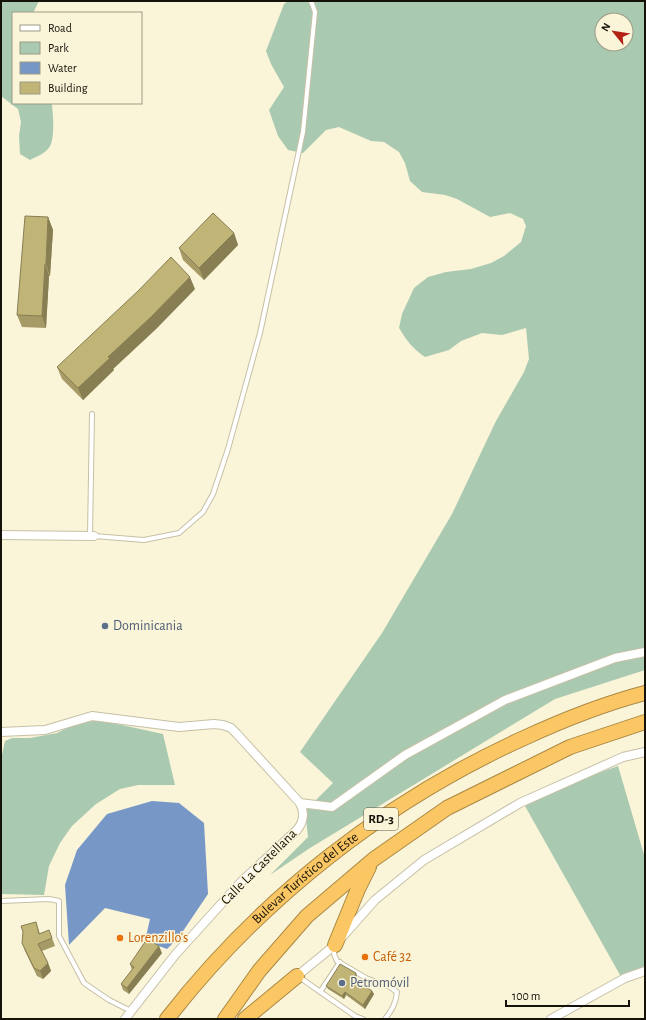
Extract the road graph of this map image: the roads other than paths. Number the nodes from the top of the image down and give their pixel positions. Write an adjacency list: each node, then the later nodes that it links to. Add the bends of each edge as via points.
1 (310, 1): 4 (lane, via 316,12 303,132 260,332 213,494 203,512 179,533 144,540)
2 (92, 414): 4 (lane)
3 (1, 535): 4 (street)
4 (92, 536)
5 (645, 652): 12 (street, via 615,658 505,700 405,755 332,807)
6 (645, 684): 8 (highway, via 620,694)
7 (645, 693): 8 (highway, Bulevar Turístico del Este / RD-3)
8 (601, 706): 22 (highway, Bulevar Turístico del Este / RD-3, via 498,750 435,783 375,823 293,886 247,929 206,972)
9 (645, 722): 13 (highway, Bulevar Turístico del Este / RD-3, via 570,747 447,808)
10 (1, 733): 12 (street, via 45,730 92,716 179,728 223,725 237,734)
11 (645, 752): 15 (street, via 623,757 520,803 424,860 375,900)
12 (300, 803): 20 (street, Calle La Castellana, via 304,814 297,830 241,882 175,955)
13 (374, 859): 15 (highway, via 358,889); 23 (highway, Bulevar Turístico del Este / RD-3, via 308,916 259,971)
14 (1, 902): 20 (lane, via 58,900 59,936 84,983)
15 (335, 945): 16 (lane, via 334,954); 18 (street)
16 (340, 962): 19 (lane); 26 (lane, via 366,978 397,992 392,1010)
17 (645, 972): 27 (street, via 625,978)
18 (297, 976): 19 (lane); 24 (highway)
19 (320, 992): 25 (lane)
20 (131, 1011): 21 (street, Calle La Castellana)
21 (125, 1019)
22 (167, 1019)
23 (224, 1019)
24 (245, 1019)
25 (363, 1019)
26 (385, 1019)
27 (551, 1019)

